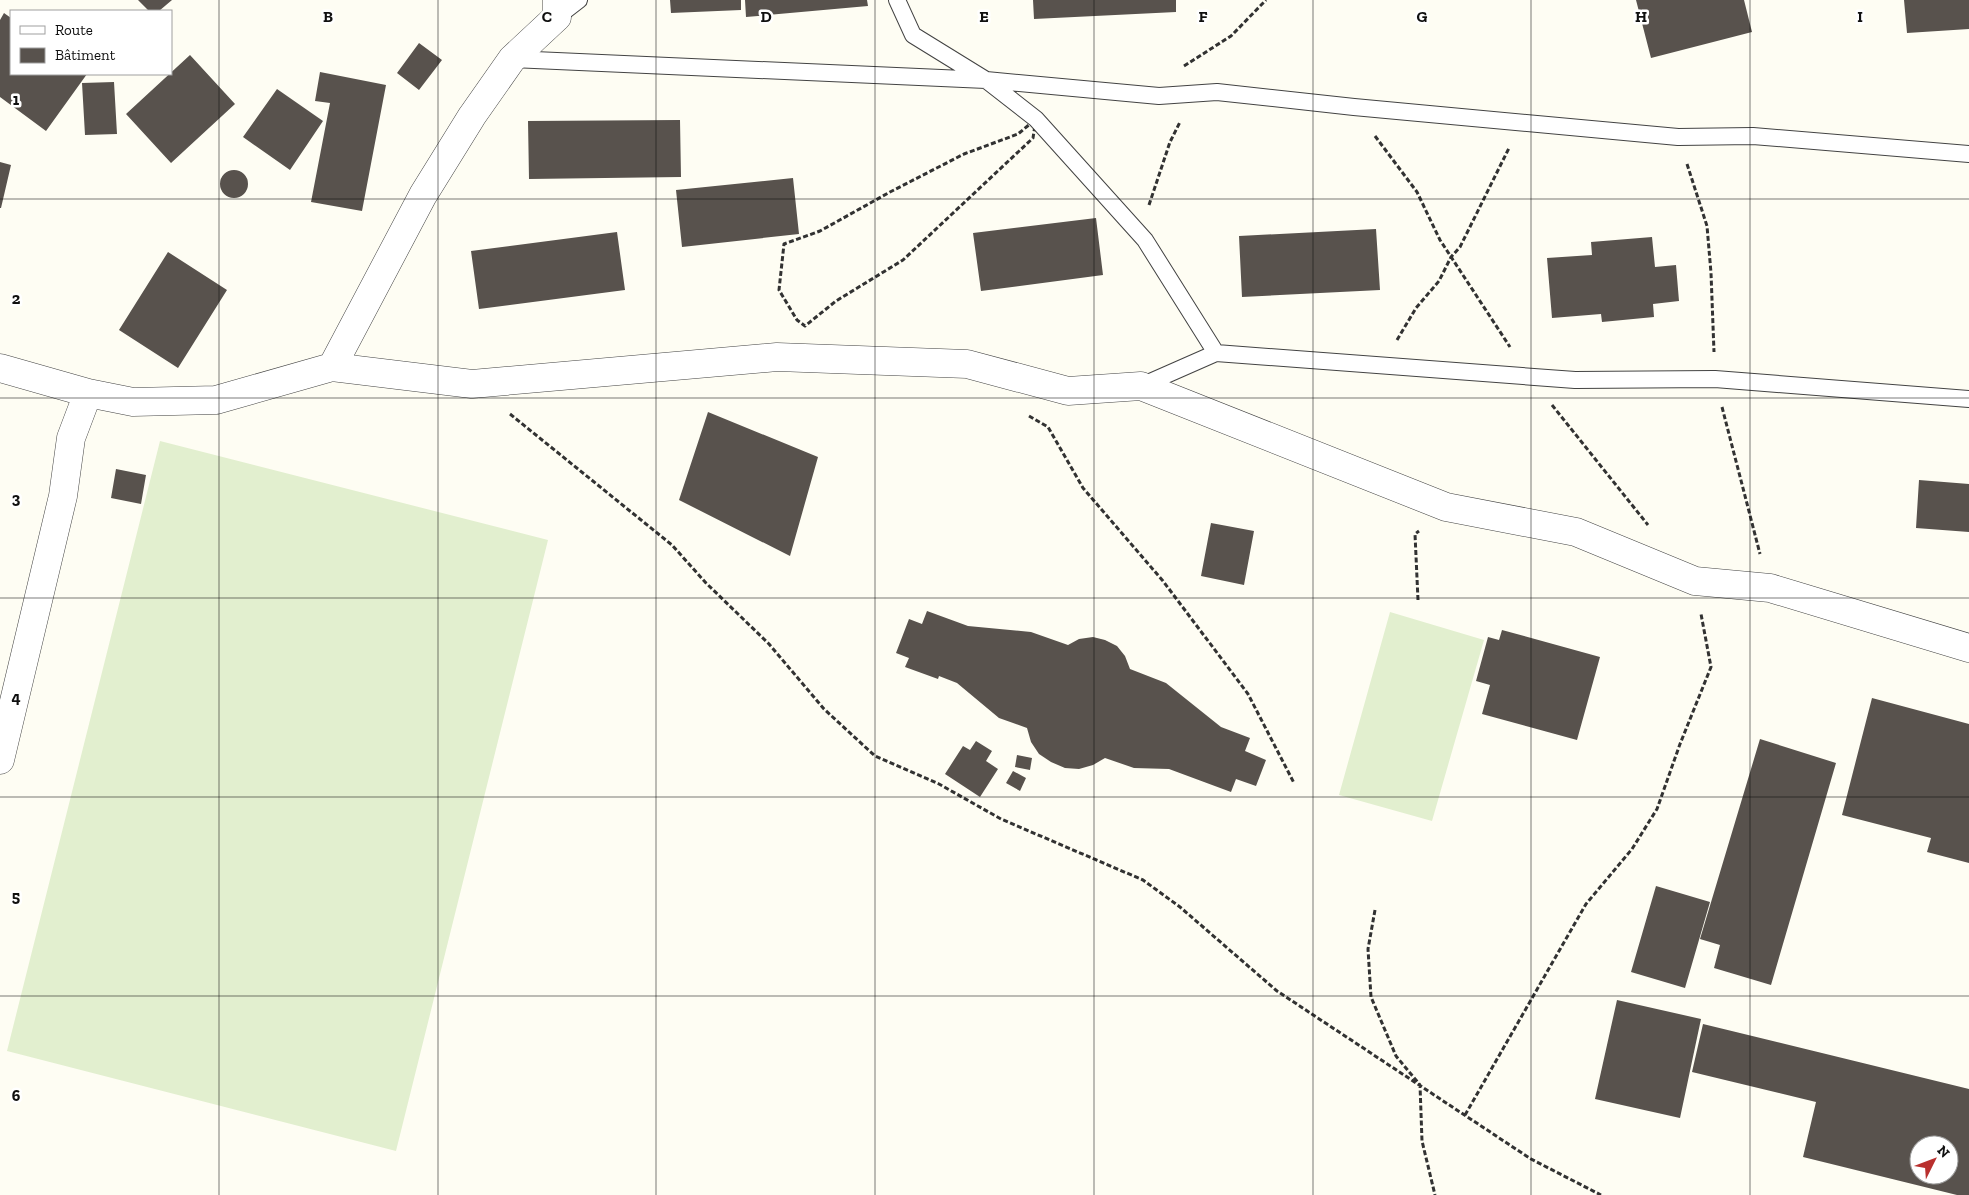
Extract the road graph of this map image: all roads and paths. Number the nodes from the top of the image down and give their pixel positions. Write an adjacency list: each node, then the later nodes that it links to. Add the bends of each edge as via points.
1 (579, 0): 4 (lane)
2 (898, 0): 6 (lane, via 913,35)
3 (1266, 0): 8 (path, via 1231,36 1184,65)
4 (557, 8): 5 (street)
5 (512, 59): 6 (lane); 15 (street, via 423,194)
6 (986, 80): 8 (lane); 9 (lane)
7 (1217, 92): 8 (lane); 10 (lane); 12 (path, via 1183,114 1170,142 1145,218)
8 (1158, 96)
9 (1036, 119): 9 (path, via 1018,134 964,154 820,231 784,244 779,290 797,320 805,326 836,301 903,260 1033,138); 12 (lane)
10 (1522, 124): 11 (lane, via 1678,138 1753,136); 14 (path, via 1460,247 1439,281 1416,308 1390,352)
11 (1969, 154)
12 (1145, 240): 13 (lane)
13 (1216, 353): 14 (lane); 18 (lane)
14 (1386, 366): 20 (lane, via 1574,380 1715,378)
15 (332, 367): 17 (street); 19 (street, via 216,400 133,402)
16 (0, 368): 19 (street)
17 (472, 384): 18 (street, via 777,357 967,364 1068,391); 29 (path, via 672,545 769,644 824,709 875,756 939,784 1001,819 1143,880 1180,907 1277,991)
18 (1141, 386): 22 (street)
19 (88, 393): 26 (street, via 71,438 63,496)
20 (1969, 399)
21 (1023, 412): 27 (path, via 1048,427 1083,488 1163,581 1248,694)
22 (1446, 507): 23 (street, via 1576,532); 24 (path, via 1416,534)
23 (1695, 581): 25 (street, via 1770,588); 30 (path, via 1711,667 1657,809 1632,849 1586,904)
24 (1418, 600)
25 (1969, 648)
26 (0, 760)
27 (1294, 783)
28 (1375, 910): 29 (path, via 1368,949 1371,997 1396,1056)
29 (1420, 1085): 30 (path); 31 (path, via 1422,1141)
30 (1465, 1115): 32 (path, via 1531,1158)
31 (1435, 1195)
32 (1601, 1195)

